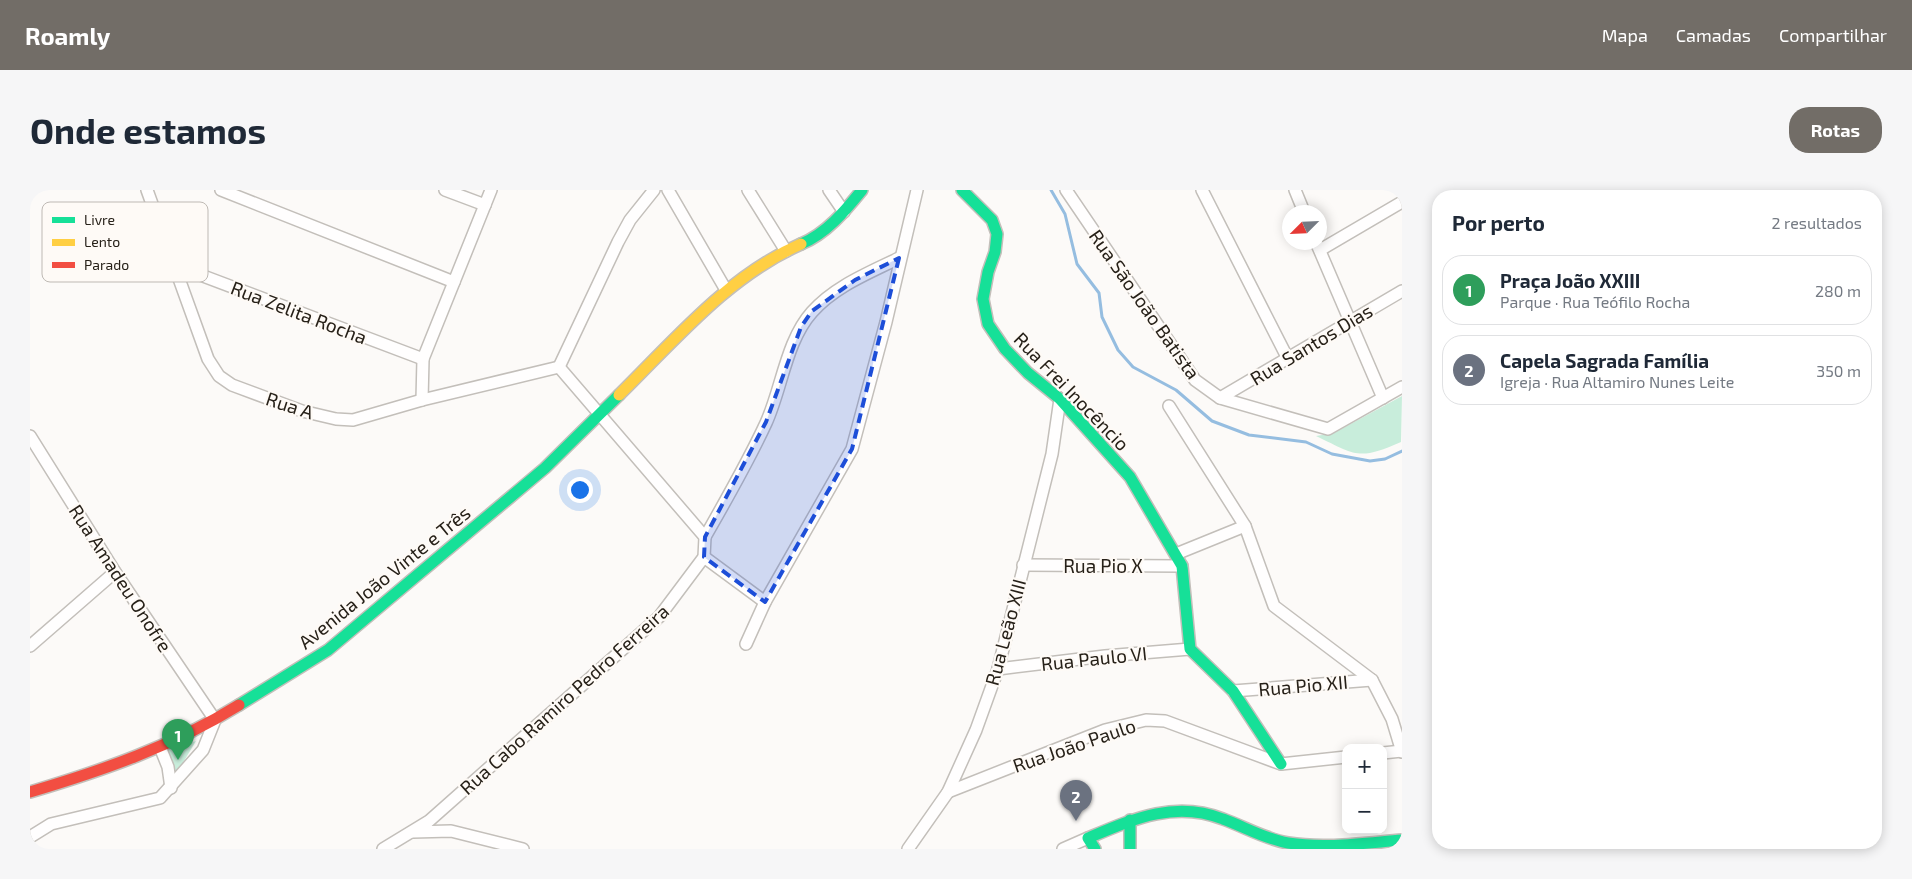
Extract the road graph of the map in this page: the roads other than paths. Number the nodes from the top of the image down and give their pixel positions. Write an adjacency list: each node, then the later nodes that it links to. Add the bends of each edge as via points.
1 (146, 190): 15 (street, Rua A)
2 (221, 190): 26 (street)
3 (445, 190): 17 (street)
4 (491, 190): 17 (street)
5 (654, 190): 32 (street, via 630,220 618,242)
6 (668, 190): 27 (street)
7 (748, 190): 22 (street)
8 (829, 190): 19 (street)
9 (862, 190): 19 (street, Avenida João Vinte e Três)
10 (917, 190): 23 (street)
11 (962, 190): 36 (street, Rua Frei Inocêncio, via 992,220 997,234 996,252 983,299 988,324 1005,349 1028,373)
12 (1066, 190): 34 (street, Rua São João Batista, via 1195,380)
13 (1202, 190): 30 (street)
14 (1295, 190): 18 (street)
15 (150, 202)
16 (1402, 202): 20 (street)
17 (485, 205): 26 (street)
18 (1301, 205)
19 (844, 212): 22 (street, Avenida João Vinte e Três, via 814,239)
20 (1327, 241)
21 (1320, 250): 29 (street)
22 (786, 251): 27 (street, Avenida João Vinte e Três)
23 (899, 258): 42 (street, via 856,280 812,311 801,327 766,422); 48 (street, via 886,322 852,449)
24 (208, 278): 31 (street, Rua Zelita Rocha)
25 (180, 282): 37 (street, Rua A, via 208,359 219,376 232,385 302,411 336,419 353,420)
26 (454, 282): 31 (street)
27 (726, 290): 39 (street, Avenida João Vinte e Três)
28 (1402, 291): 29 (street, Rua Santos Dias)
29 (1350, 321): 30 (street, Rua Santos Dias); 35 (street)
30 (1287, 357): 34 (street, Rua Santos Dias)
31 (423, 359): 37 (street)
32 (559, 367): 37 (street, Rua A); 39 (street)
33 (1402, 387): 35 (street, Rua São João Batista)
34 (1220, 398): 35 (street, Rua São João Batista, via 1328,429)
35 (1383, 398)
36 (1060, 399): 43 (street, Rua Frei Inocêncio, via 1130,477); 45 (street, Rua Leão XIII, via 1052,454)
37 (422, 400)
38 (1169, 406): 41 (street)
39 (600, 414): 42 (street); 55 (street, Avenida João Vinte e Três, via 545,468 328,650)
40 (30, 436): 47 (street, Rua Amadeu Onofre)
41 (1245, 526): 43 (street); 53 (street, via 1274,606)
42 (705, 537): 44 (street)
43 (1176, 554): 46 (street, Rua Frei Inocêncio)
44 (704, 556): 48 (street); 65 (street, Rua Cabo Ramiro Pedro Ferreira, via 659,617)
45 (1023, 565): 46 (street, Rua Pio X); 52 (street, Rua Leão XIII)
46 (1182, 566): 51 (street, Rua Frei Inocêncio)
47 (115, 572): 50 (street); 55 (street, Rua Amadeu Onofre)
48 (765, 602): 49 (street)
49 (746, 644)
50 (30, 646)
51 (1190, 649): 52 (street, Rua Paulo VI); 54 (street)
52 (998, 669): 63 (street, Rua Leão XIII, via 976,730)
53 (1372, 680): 54 (street, Rua Pio XII); 57 (street, via 1392,719)
54 (1233, 691): 60 (street)
55 (214, 720): 56 (street, Avenida João Vinte e Três); 61 (street, via 202,750)
56 (160, 747): 61 (street, via 168,767); 62 (street, Avenida João Vinte e Três, via 107,769)
57 (1402, 751): 58 (street)
58 (1387, 753)
59 (1342, 757): 60 (street, Rua João Paulo)
60 (1281, 764): 63 (street, Rua João Paulo, via 1165,721 1146,720 1105,730)
61 (171, 788): 66 (street, via 160,798 51,824)
62 (30, 792)
63 (948, 792): 71 (street, Rua Leão XIII)
64 (1130, 820): 67 (street); 68 (street, via 1173,810 1201,812 1248,832 1288,843); 74 (street)
65 (413, 832): 69 (street, Rua Cabo Ramiro Pedro Ferreira); 70 (street, via 451,831)
66 (30, 837)
67 (1088, 838): 72 (street); 73 (street)
68 (1402, 840)
69 (383, 849)
70 (523, 849)
71 (908, 849)
72 (1063, 849)
73 (1095, 849)
74 (1130, 849)

